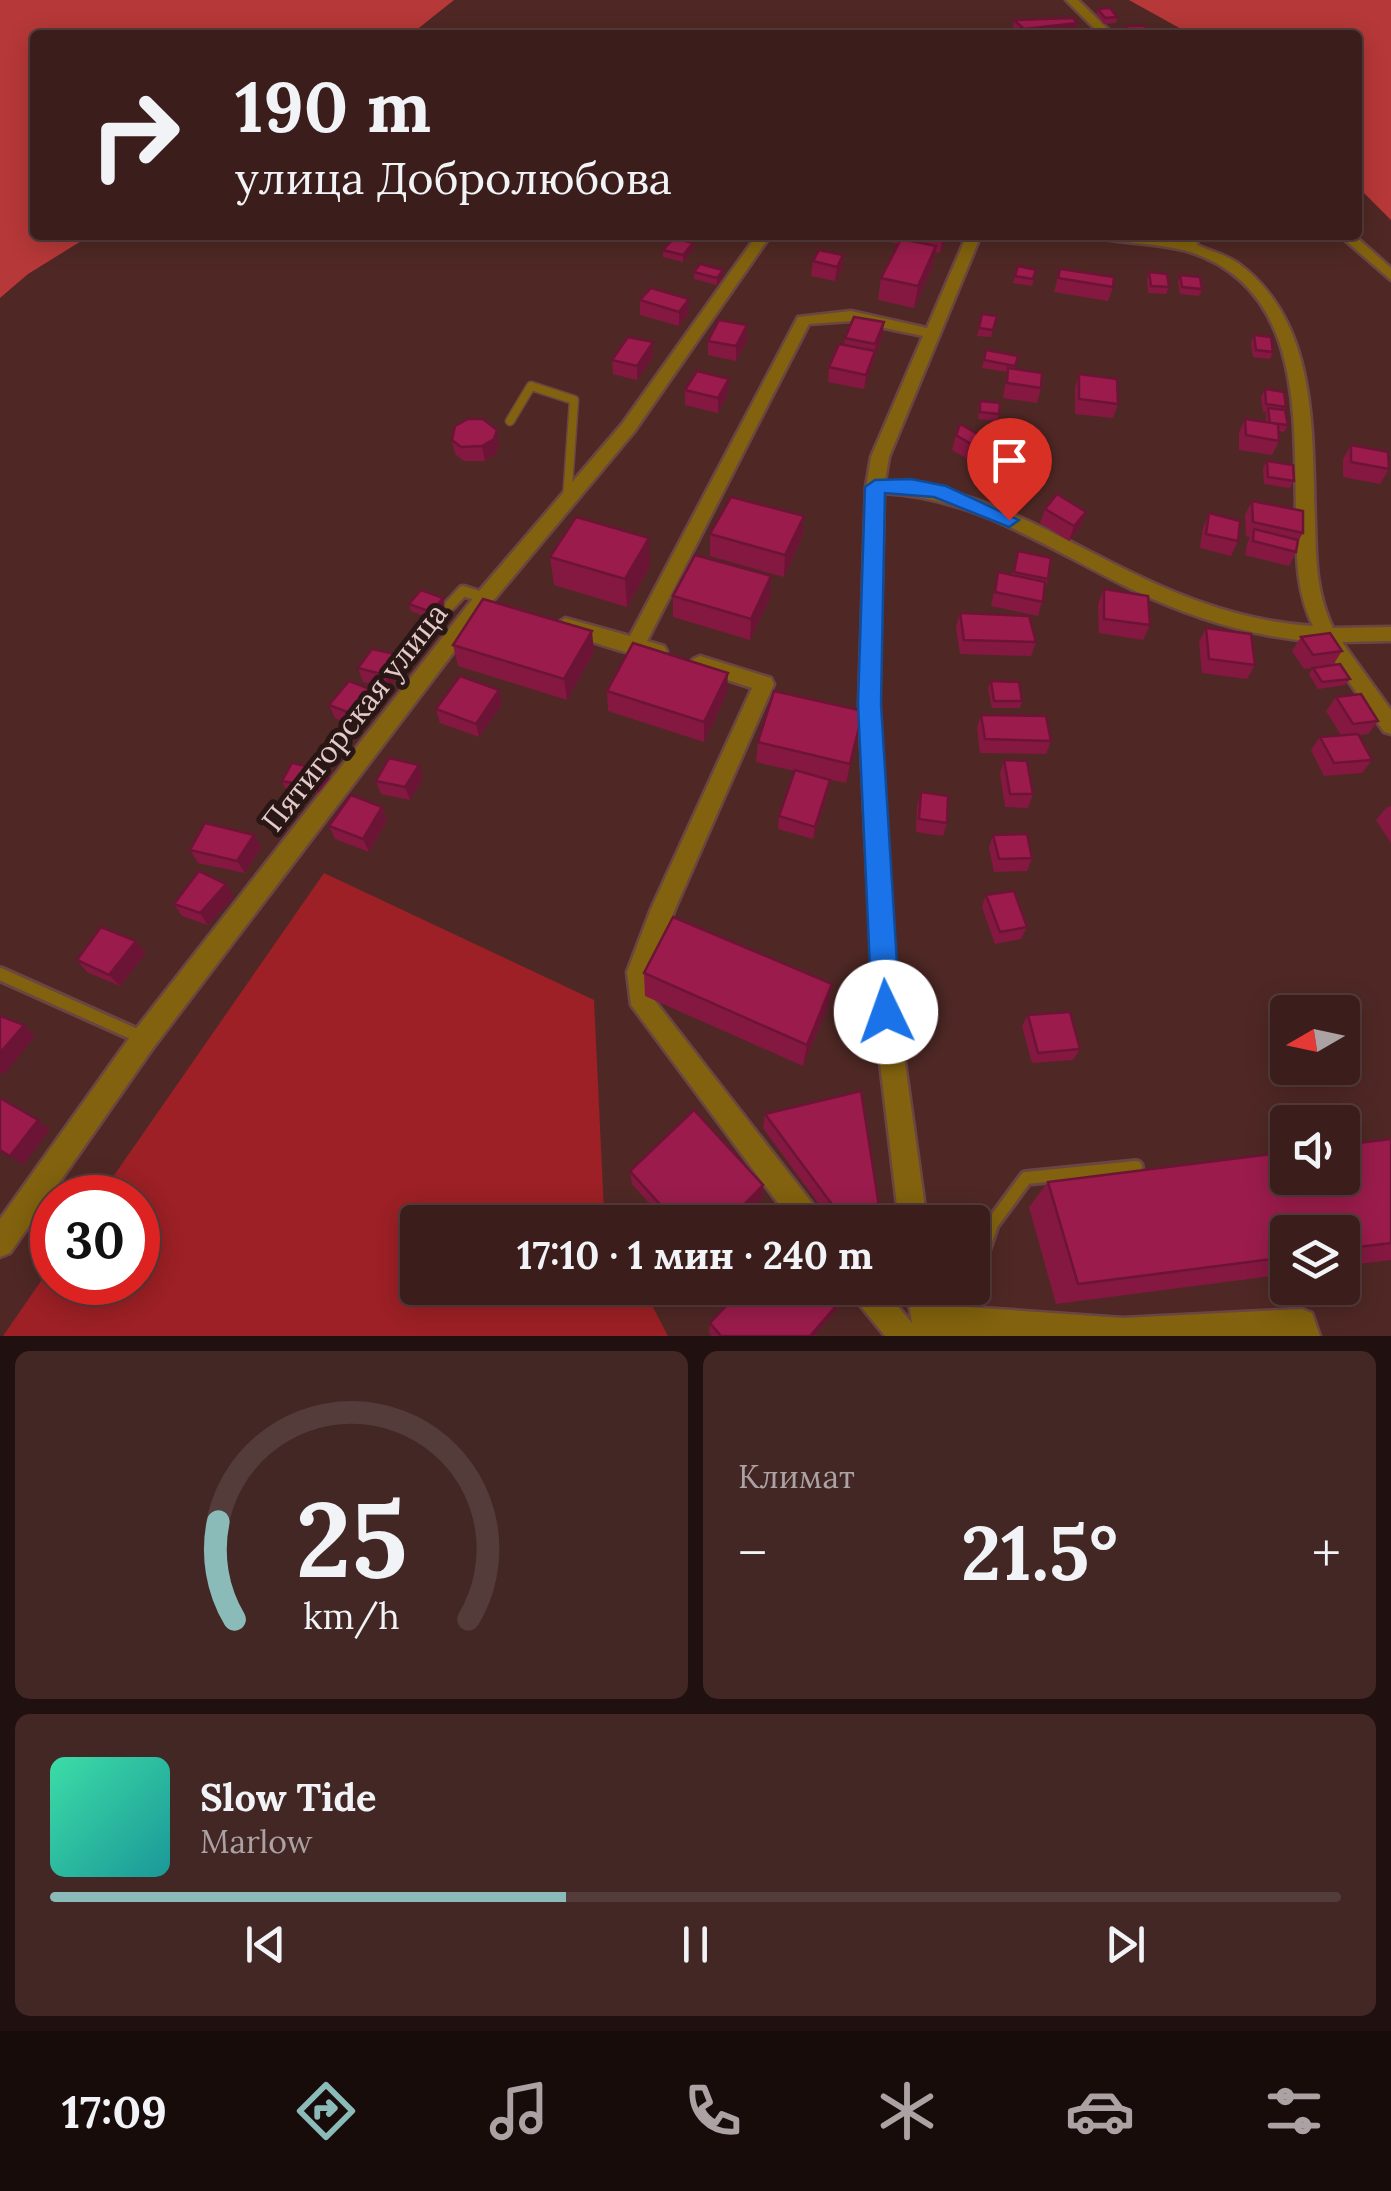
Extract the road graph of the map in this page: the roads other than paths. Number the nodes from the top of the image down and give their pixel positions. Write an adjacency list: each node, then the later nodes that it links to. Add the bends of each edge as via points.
1 (1072, 0): 2 (street)
2 (1103, 30)
3 (760, 240): 11 (street, Пятигорская улица, via 628,428)
4 (972, 240): 8 (street)
5 (1351, 240): 7 (street)
6 (1190, 241): 16 (street, via 1233,268 1279,312 1297,363 1310,595)
7 (1391, 276)
8 (929, 333): 10 (street, via 880,457); 17 (street, via 850,316 803,320)
9 (510, 421): 11 (lane, via 530,386 574,400)
10 (875, 487): 16 (street, via 911,486 976,504 1173,600); 23 (street, via 870,704 886,1012)
11 (567, 501): 12 (street, Пятигорская улица)
12 (489, 602): 13 (lane, via 463,591); 20 (street, Пятигорская улица)
13 (450, 605)
14 (538, 618): 17 (street)
15 (1391, 634): 16 (street)
16 (1329, 638): 18 (street)
17 (634, 644): 22 (street, via 764,684 639,972 642,1006)
18 (1391, 726)
19 (0, 974): 20 (lane)
20 (144, 1039): 25 (street, Пятигорская улица)
21 (1136, 1167): 24 (lane, via 1026,1178)
22 (797, 1205)
23 (911, 1205)
24 (990, 1230)
25 (0, 1244)
26 (886, 1305): 30 (street)
27 (921, 1305): 30 (street)
28 (965, 1305): 29 (lane)
29 (960, 1320): 30 (street); 31 (street)
30 (919, 1330)
31 (1123, 1334): 32 (street, via 1302,1323)
32 (1306, 1336)

